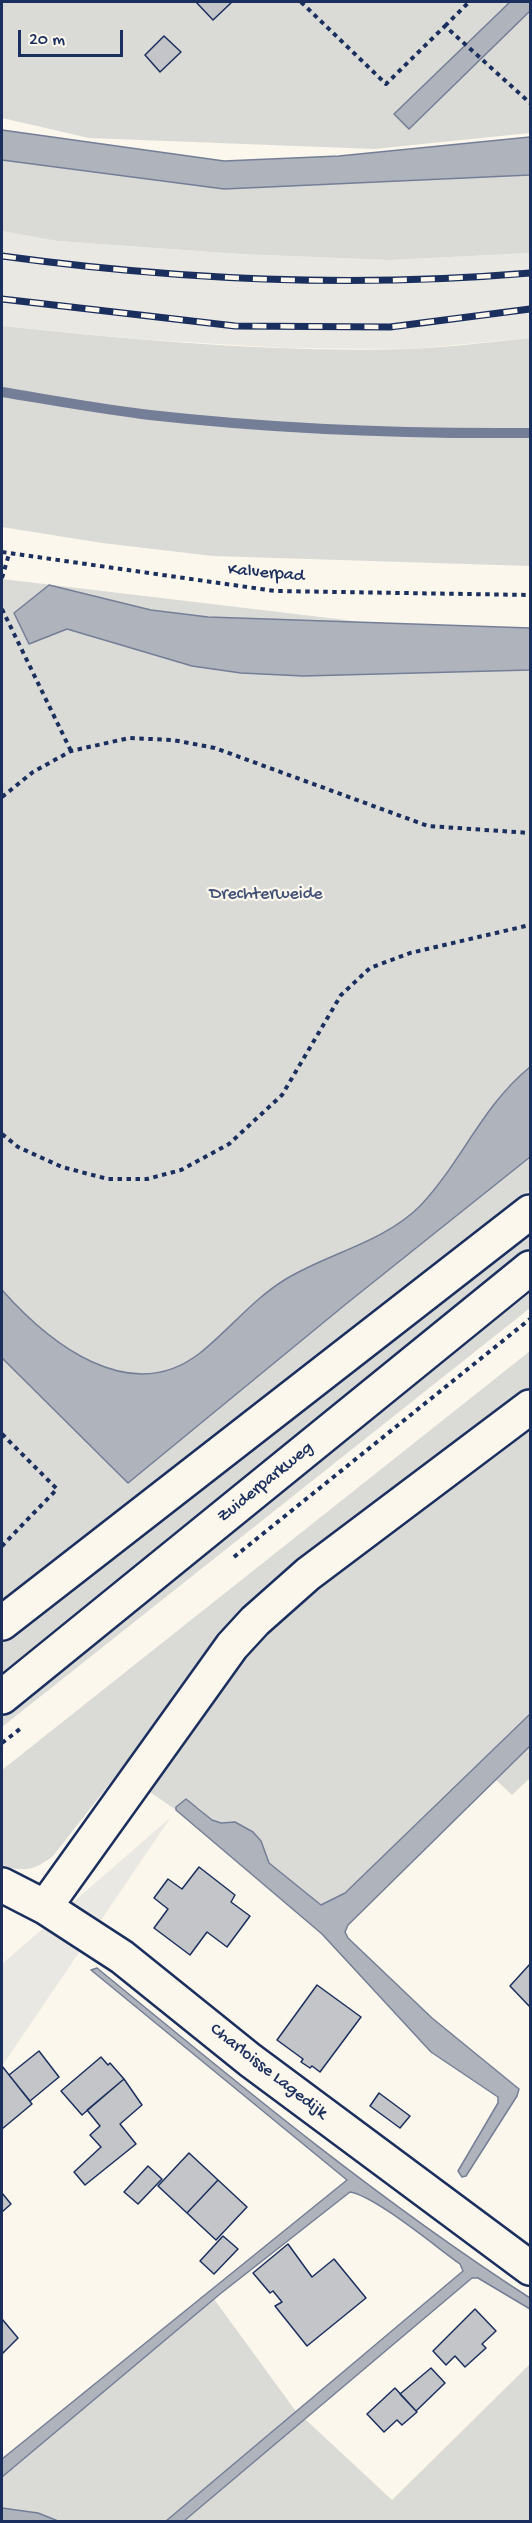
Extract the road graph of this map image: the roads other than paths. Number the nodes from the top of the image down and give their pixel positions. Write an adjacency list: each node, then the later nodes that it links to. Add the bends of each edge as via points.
1 (531, 1212): 4 (street)
2 (531, 1268): 5 (street, Zuiderparkweg)
3 (531, 1407): 7 (street, via 373,1524 255,1621 232,1646)
4 (2, 1623)
5 (2, 1696)
6 (2, 1885): 7 (street, Charloisse Lagedijk)
7 (45, 1907): 8 (street, Charloisse Lagedijk, via 122,1957 250,2060)
8 (531, 2268)

